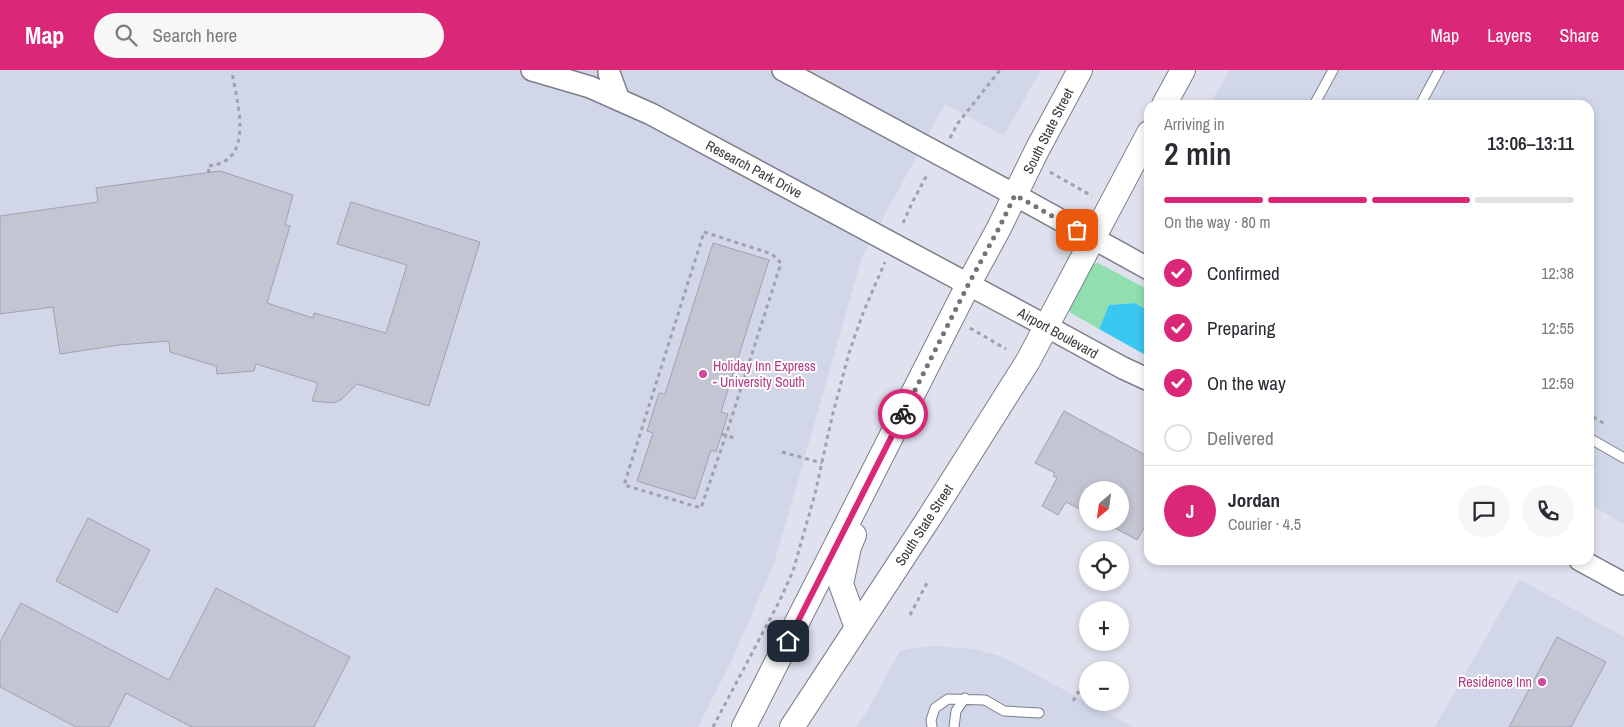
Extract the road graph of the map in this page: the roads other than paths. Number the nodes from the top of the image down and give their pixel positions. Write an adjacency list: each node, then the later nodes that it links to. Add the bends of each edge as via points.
1 (532, 70): 8 (street, Research Park Drive, via 590,87)
2 (609, 70): 8 (street)
3 (783, 70): 13 (street)
4 (1080, 70): 13 (main road, South State Street)
5 (1184, 70): 9 (main road)
6 (1333, 70): 10 (lane)
7 (1439, 70): 11 (lane)
8 (619, 100): 16 (street, Research Park Drive, via 651,114)
9 (1167, 100)
10 (1317, 100)
11 (1423, 100)
12 (1144, 142): 14 (main road, South State Street)
13 (1015, 195): 14 (street); 16 (main road, South State Street)
14 (1093, 238): 15 (street); 17 (main road, South State Street)
15 (1144, 267)
16 (968, 285): 17 (street, Airport Boulevard); 19 (main road, South State Street)
17 (1046, 326): 18 (street, Airport Boulevard); 24 (main road, South State Street, via 1028,361)
18 (1144, 378)
19 (918, 384): 24 (main road, via 885,473 849,547 841,584); 27 (main road, South State Street)
20 (1594, 441): 21 (lane)
21 (1624, 458)
22 (1589, 565): 23 (street)
23 (1624, 584)
24 (857, 628): 28 (main road, South State Street)
25 (965, 698): 26 (lane, via 985,700 1004,710); 29 (lane, via 948,699 935,708); 30 (lane, via 956,711)
26 (1039, 713)
27 (744, 727)
28 (792, 727)
29 (932, 727)
30 (954, 727)

